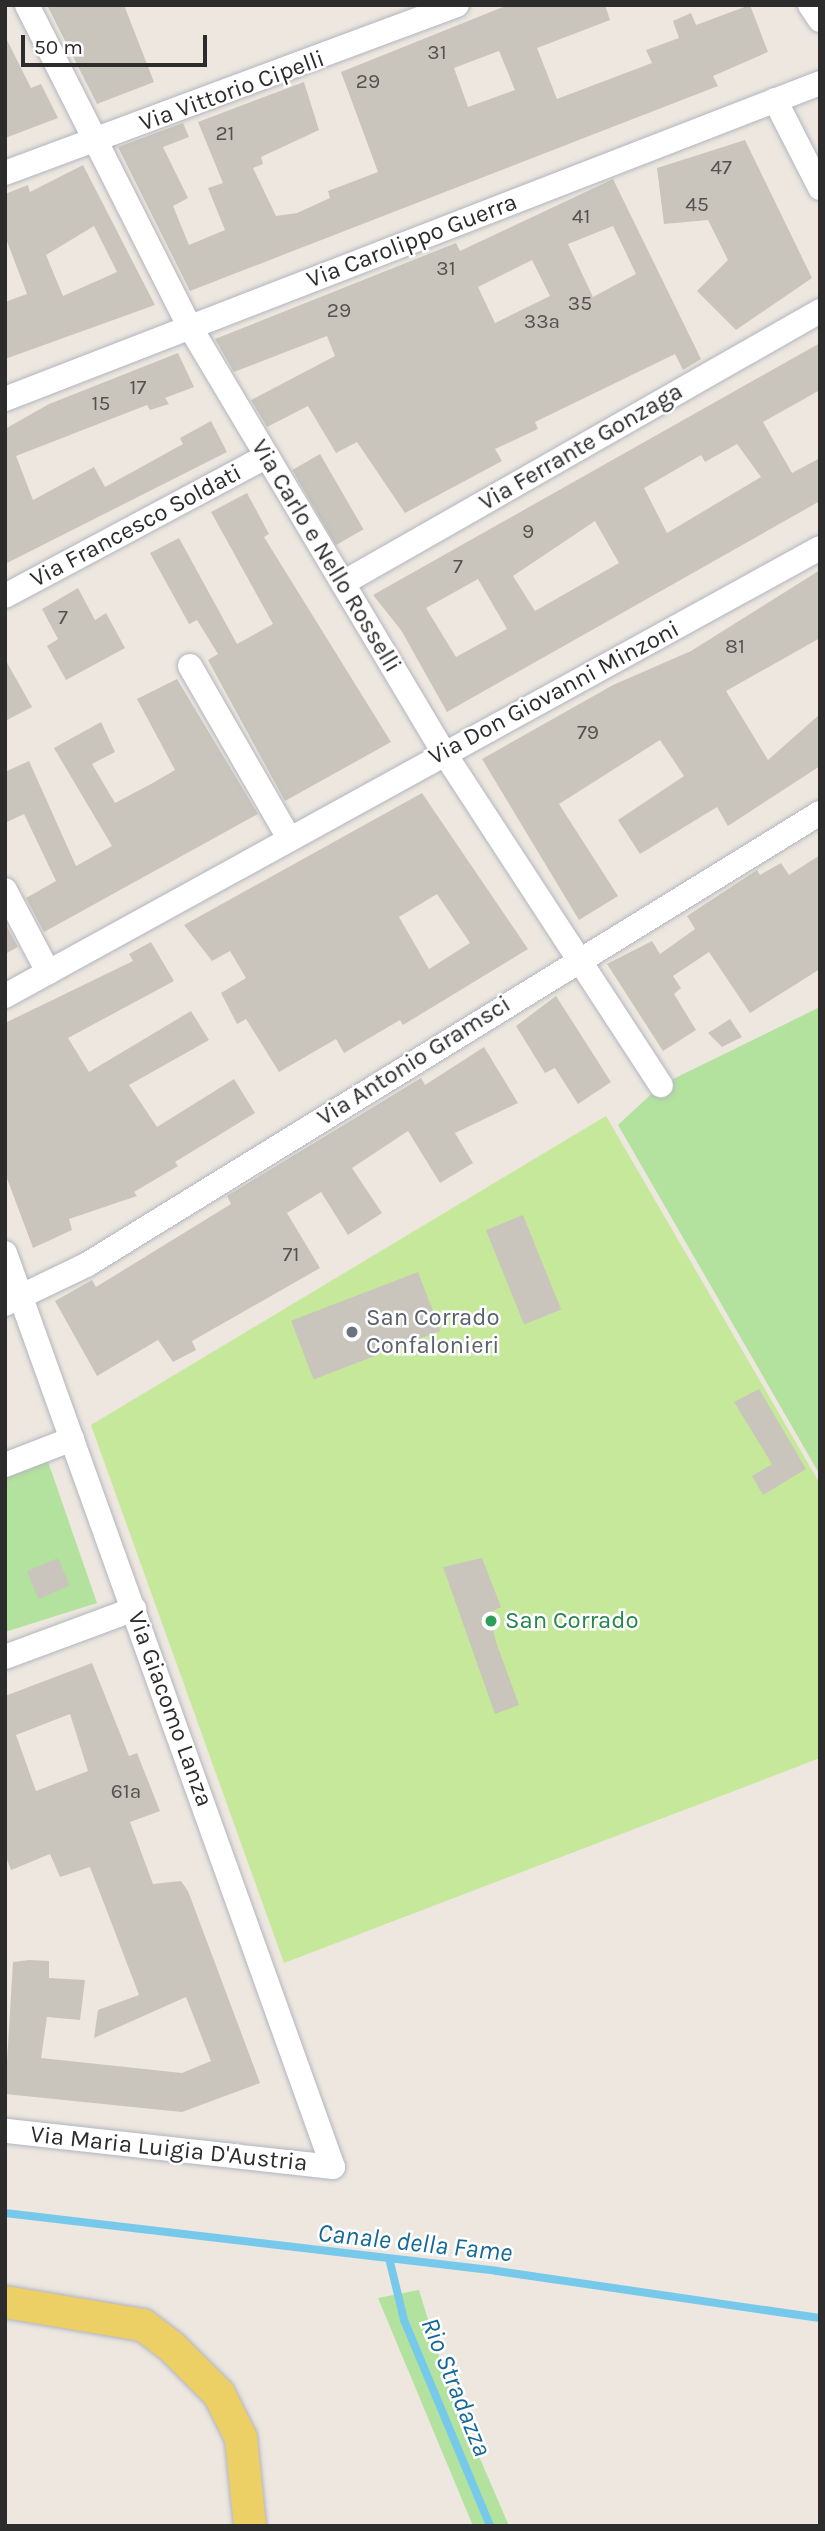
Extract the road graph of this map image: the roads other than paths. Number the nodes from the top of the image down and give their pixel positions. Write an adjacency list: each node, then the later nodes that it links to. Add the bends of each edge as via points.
1 (27, 5): 7 (street, Via Carlo e Nello Rosselli)
2 (457, 5): 7 (street, Via Vittorio Cipelli)
3 (810, 5): 4 (street)
4 (820, 20)
5 (820, 83): 6 (street, Via Carolippo Guerra)
6 (775, 100): 9 (street); 11 (street, Via Carolippo Guerra)
7 (98, 140): 8 (street, Via Vittorio Cipelli); 11 (street, Via Carlo e Nello Rosselli)
8 (5, 173)
9 (820, 188)
10 (820, 311): 15 (street, Via Ferrante Gonzaga)
11 (190, 327): 12 (street, Via Carolippo Guerra); 13 (street, Via Carlo e Nello Rosselli)
12 (5, 399)
13 (267, 456): 15 (street, Via Carlo e Nello Rosselli); 16 (street, Via Francesco Soldati)
14 (820, 548): 18 (street, Via Don Giovanni Minzoni)
15 (343, 583): 18 (street, Via Carlo e Nello Rosselli)
16 (5, 596)
17 (190, 666): 20 (street)
18 (443, 751): 20 (street, Via Don Giovanni Minzoni); 22 (street, Via Carlo e Nello Rosselli)
19 (820, 813): 22 (street, Via Antonio Gramsci)
20 (289, 838): 23 (street, Via Don Giovanni Minzoni)
21 (5, 890): 23 (street)
22 (579, 958): 25 (street, Via Carlo e Nello Rosselli); 27 (street, Via Antonio Gramsci, via 88,1264)
23 (48, 972): 24 (street, Via Don Giovanni Minzoni)
24 (5, 996)
25 (662, 1085)
26 (5, 1253): 27 (street, Via Giacomo Lanza)
27 (13, 1301): 28 (street, Via Giacomo Lanza)
28 (72, 1439): 29 (street); 30 (street, Via Giacomo Lanza)
29 (5, 1465)
30 (134, 1609): 31 (street); 33 (street, Via Giacomo Lanza)
31 (5, 1657)
32 (5, 2131): 33 (street, Via Maria Luigia D'Austria)
33 (332, 2167)
34 (5, 2302): 35 (main road, via 112,2316 143,2325 172,2347 219,2394 241,2438)
35 (250, 2526)

